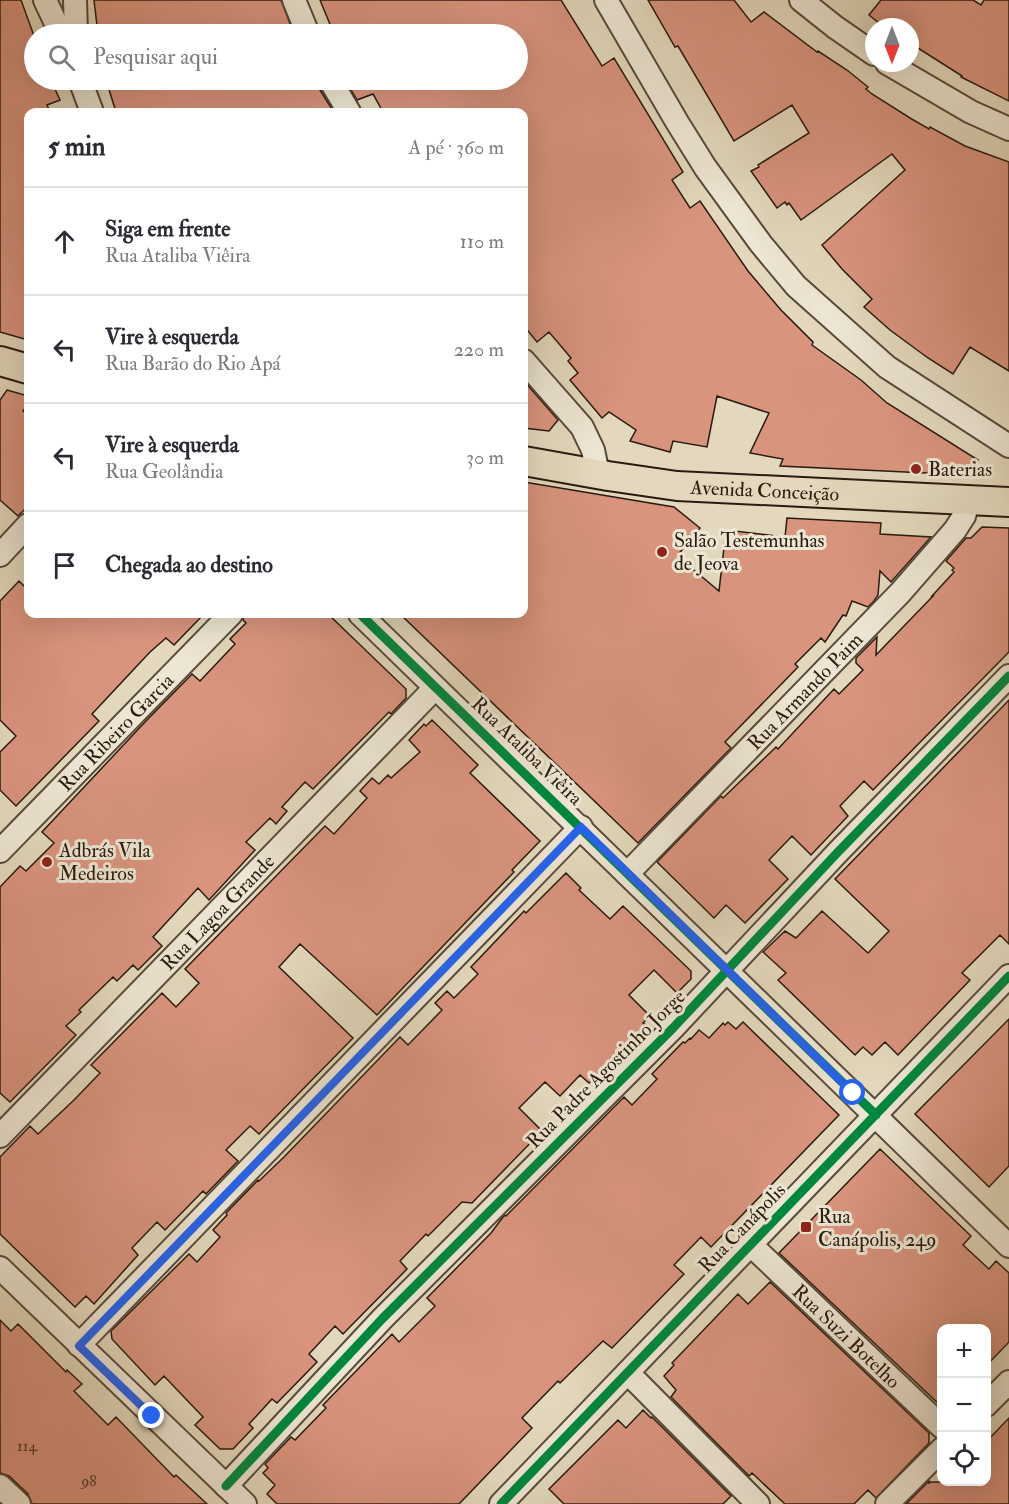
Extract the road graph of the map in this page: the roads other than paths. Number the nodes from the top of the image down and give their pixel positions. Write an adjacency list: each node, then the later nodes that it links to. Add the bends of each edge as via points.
1 (45, 0): 6 (street)
2 (75, 0): 7 (street)
3 (294, 0): 8 (street)
4 (606, 0): 19 (street, via 705,167 796,286 887,367)
5 (801, 0): 9 (street)
6 (56, 24)
7 (76, 24)
8 (304, 24)
9 (865, 48)
10 (902, 72): 15 (street, via 970,112)
11 (84, 90): 13 (street)
12 (336, 90): 14 (street)
13 (90, 108)
14 (347, 108)
15 (1009, 129)
16 (0, 361): 18 (main road)
17 (528, 366): 21 (street, via 582,427 593,450)
18 (24, 368)
19 (1009, 446)
20 (528, 461): 21 (main road, Avenida Conceição)
21 (598, 474): 22 (main road, Avenida Conceição, via 676,486)
22 (969, 500): 23 (main road, Avenida Conceição); 32 (street, Rua Armando Paim, via 955,530 900,592)
23 (1009, 502)
24 (24, 529): 25 (street)
25 (0, 555)
26 (227, 618): 31 (street, Rua Ribeiro Garcia)
27 (364, 618): 29 (street, Rua Ataliba Viêira)
28 (1009, 676): 33 (street, Rua Padre Agostinho Jorge)
29 (435, 688): 30 (street, Rua Ataliba Viêira); 36 (street, Rua Lagoa Grande)
30 (581, 827): 32 (street, Rua Ataliba Viêira); 40 (street)
31 (0, 851)
32 (627, 874): 33 (street, Rua Ataliba Viêira)
33 (727, 971): 35 (street, Rua Ataliba Viêira); 47 (street, Rua Padre Agostinho Jorge, via 383,1318)
34 (1009, 976): 35 (street, Rua Canápolis)
35 (876, 1115): 37 (street, Rua Canápolis); 38 (street, Rua Ataliba Viêira)
36 (0, 1136)
37 (751, 1245): 41 (street, Rua Canápolis); 44 (street, Rua Suzi Botelho)
38 (1009, 1246)
39 (0, 1268): 40 (street)
40 (79, 1346): 47 (street)
41 (628, 1372): 48 (street, Rua Canápolis); 51 (street)
42 (1009, 1382): 43 (street)
43 (991, 1401)
44 (937, 1422)
45 (937, 1454): 52 (street)
46 (0, 1486): 49 (street)
47 (226, 1486): 50 (street)
48 (507, 1502)
49 (19, 1504)
50 (245, 1504)
51 (758, 1504)
52 (887, 1504)

